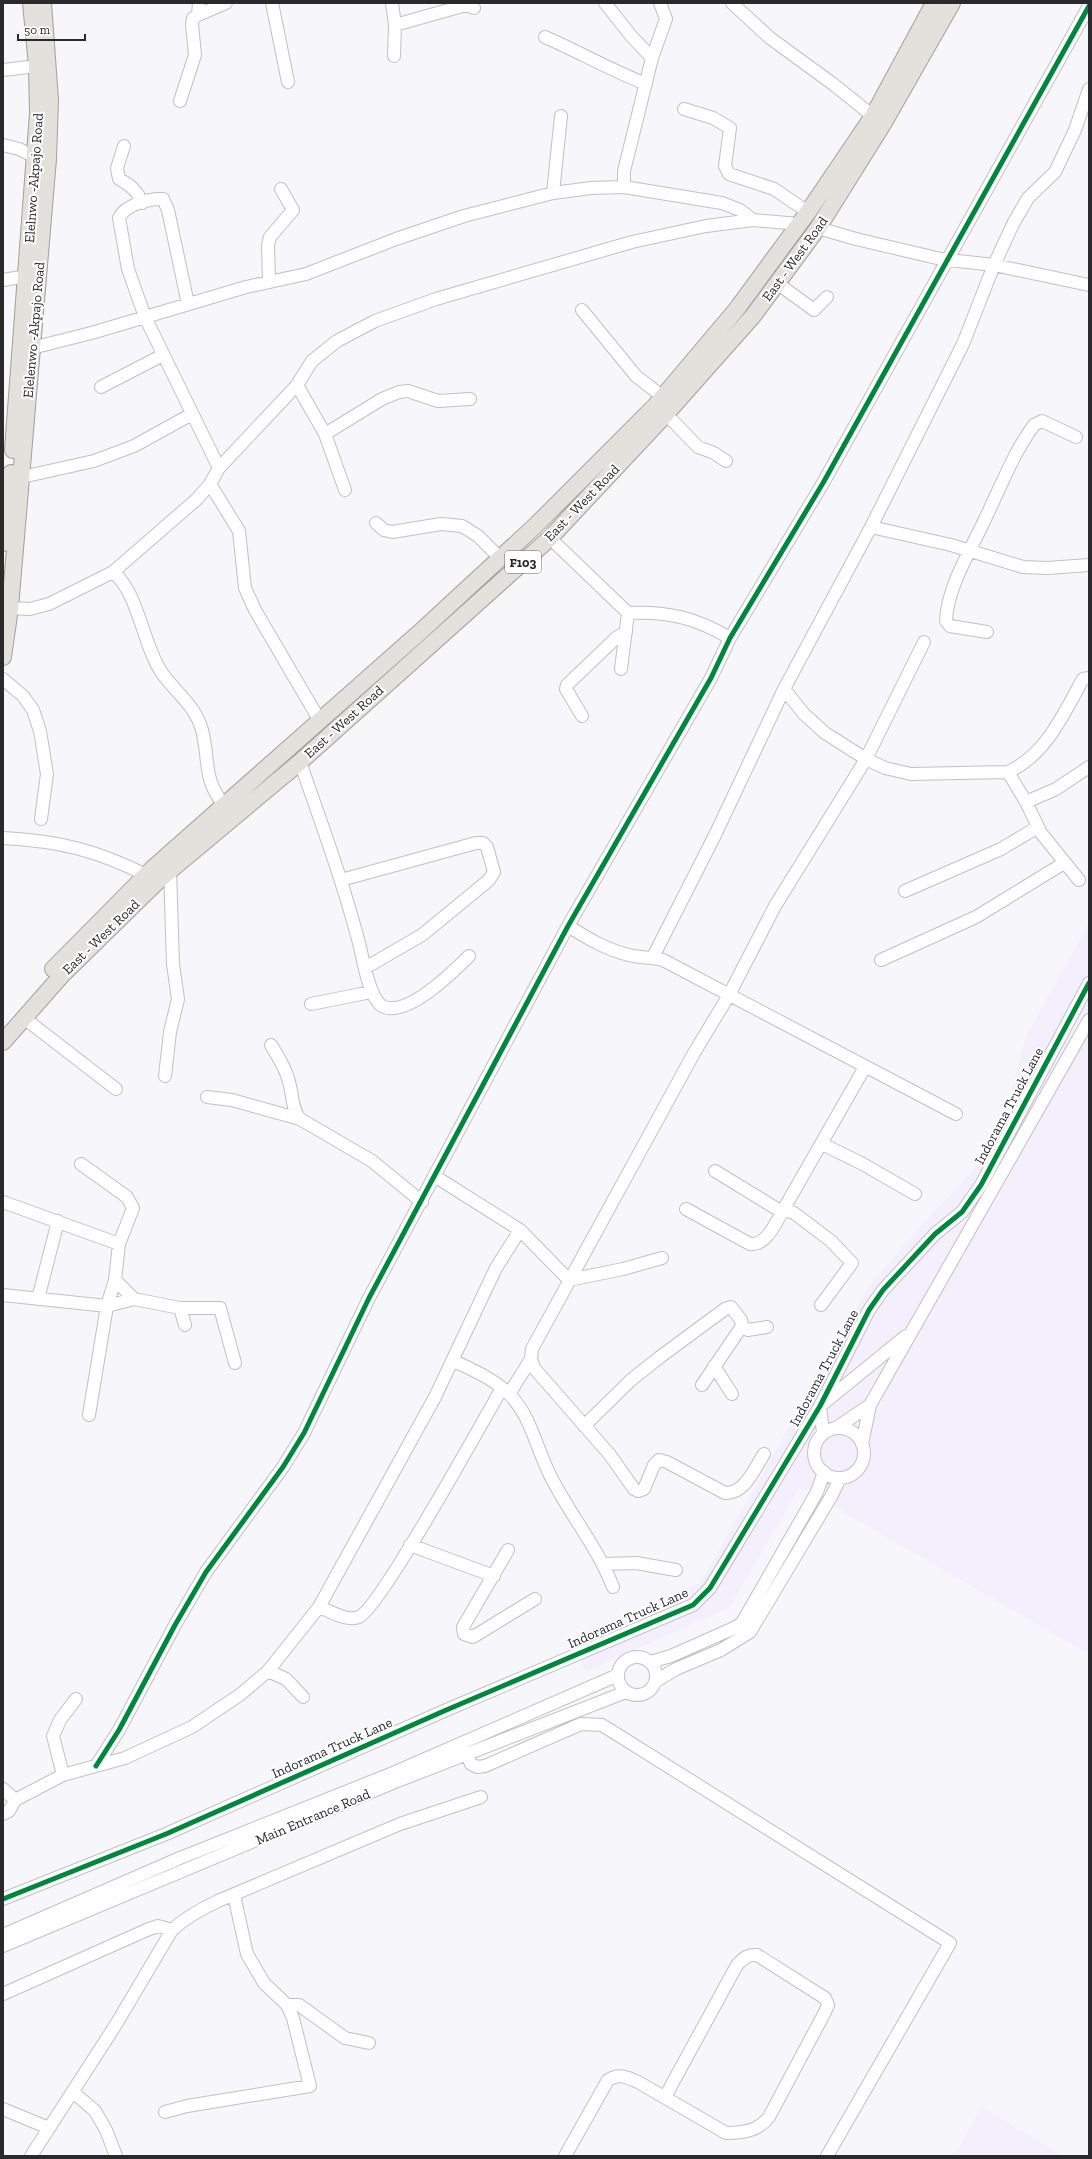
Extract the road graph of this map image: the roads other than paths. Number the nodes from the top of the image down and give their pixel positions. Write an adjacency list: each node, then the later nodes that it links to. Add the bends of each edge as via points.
1 (31, 3): 18 (main road, Elelnwo -Akpajo Road)
2 (43, 3): 29 (main road, Elelenwo -Akpajo Road, via 50,100)
3 (226, 3): 13 (street)
4 (272, 3): 20 (street)
5 (392, 3): 14 (street)
6 (605, 3): 17 (street)
7 (660, 3): 17 (street, via 666,19)
8 (934, 3): 26 (main road, East - West Road / F103)
9 (952, 3): 36 (main road, East - West Road / F103, via 883,124)
10 (738, 5): 26 (street, via 770,38)
11 (1089, 6): 37 (street)
12 (474, 8): 14 (street, via 466,5)
13 (199, 9): 23 (street, via 192,24 196,55)
14 (395, 25): 16 (street)
15 (545, 37): 21 (street)
16 (394, 56)
17 (652, 58): 21 (street)
18 (37, 66): 19 (street); 29 (main road, Elelnwo -Akpajo Road)
19 (3, 70)
20 (288, 82)
21 (646, 84): 30 (street, via 624,171)
22 (1089, 88): 38 (street, via 1075,130 1055,172 1028,198)
23 (180, 101)
24 (684, 109): 34 (street, via 712,118 730,128 725,166 729,174 774,189)
25 (561, 116): 32 (street)
26 (873, 116): 34 (main road, East - West Road / F103)
27 (3, 145): 29 (street)
28 (124, 146): 33 (street, via 117,168 119,179 131,186)
29 (42, 150): 39 (main road, Elelnwo -Akpajo Road); 48 (main road, Elelenwo -Akpajo Road)
30 (624, 187): 32 (street); 35 (street, via 722,203 740,210)
31 (282, 190): 41 (street, via 293,210 270,237)
32 (553, 193): 41 (street, via 464,216 306,274)
33 (142, 202): 45 (street, via 162,199 168,210); 47 (street, via 122,213 119,218 128,269)
34 (804, 218): 35 (street); 52 (main road, East - West Road / F103, via 736,310)
35 (753, 220): 50 (street, via 706,226 632,242 436,299 375,321 337,340 312,361)
36 (818, 228): 37 (street); 42 (main road, East - West Road / F103)
37 (948, 260): 38 (street); 75 (street, via 823,483)
38 (994, 265): 43 (street); 64 (street, via 963,344)
39 (27, 276): 40 (street); 60 (main road, Elelnwo -Akpajo Road)
40 (3, 280)
41 (269, 282): 45 (street)
42 (777, 283): 44 (street, via 814,310); 55 (main road, East - West Road / F103, via 753,316)
43 (1089, 285)
44 (826, 297)
45 (188, 304): 47 (street)
46 (582, 310): 52 (street, via 636,376)
47 (145, 317): 48 (street); 49 (street)
48 (32, 348): 60 (main road, Elelenwo -Akpajo Road)
49 (163, 355): 51 (street); 54 (street)
50 (297, 385): 56 (street); 59 (street)
51 (101, 387)
52 (663, 397): 68 (main road, East - West Road / F103)
53 (470, 399): 56 (street, via 438,401 408,391 399,392 382,399)
54 (192, 414): 59 (street); 60 (street, via 134,446 94,461)
55 (666, 414): 58 (street, via 698,447); 65 (main road, East - West Road / F103)
56 (325, 434): 62 (street)
57 (1076, 437): 67 (street, via 1042,421 1034,425 999,490)
58 (726, 461)
59 (219, 468): 61 (street)
60 (12, 480): 66 (main road, Elelnwo -Akpajo Road); 71 (main road, Elelenwo -Akpajo Road)
61 (210, 484): 70 (street, via 197,499); 83 (street, via 238,531 245,588 255,610)
62 (345, 490)
63 (376, 523): 68 (street, via 384,530 392,532 441,524 462,526 478,536)
64 (871, 526): 67 (street); 81 (street)
65 (550, 538): 72 (street); 85 (main road, East - West Road / F103)
66 (3, 543)
67 (971, 550): 69 (street, via 1022,567); 74 (street, via 962,566 949,602 946,621 950,626)
68 (500, 558): 83 (main road, East - West Road / F103)
69 (1089, 566)
70 (114, 572): 71 (street, via 49,604 30,609); 89 (street, via 128,591 162,673 195,712 202,730 210,782)
71 (10, 608): 77 (main road, Elelenwo -Akpajo Road)
72 (628, 613): 73 (street); 75 (street, via 648,612 683,616 707,625)
73 (626, 632): 78 (street); 82 (street, via 616,638 567,685 566,689)
74 (987, 632)
75 (730, 638): 99 (street, via 711,678)
76 (924, 642): 84 (street)
77 (3, 657)
78 (621, 669)
79 (1089, 678): 87 (street, via 1083,679 1060,723 1041,747 1019,767)
80 (3, 679): 90 (street, via 23,696 33,710 40,731 47,774)
81 (784, 689): 84 (street, via 804,714 825,733); 101 (street, via 716,833)
82 (582, 716)
83 (320, 721): 89 (main road, East - West Road / F103)
84 (866, 759): 87 (street, via 885,768 911,774); 106 (street, via 776,906)
85 (300, 762): 94 (main road, East - West Road / F103); 96 (street)
86 (1089, 767): 88 (street, via 1056,789)
87 (1008, 772): 88 (street)
88 (1026, 802): 91 (street)
89 (224, 805): 95 (main road, East - West Road / F103)
90 (40, 819)
91 (1038, 827): 93 (street); 98 (street, via 1001,849)
92 (3, 838): 95 (street, via 61,843 114,858)
93 (1064, 863): 97 (street); 102 (street, via 976,917)
94 (170, 870): 108 (main road, East - West Road / F103, via 62,975); 114 (street, via 173,964 178,998 170,1032)
95 (146, 875): 110 (main road, East - West Road / F103, via 55,967)
96 (341, 880): 103 (street); 103 (street, via 476,843 483,843 487,847 494,872 489,880 422,935)
97 (1078, 880)
98 (905, 891)
99 (568, 926): 101 (street, via 611,949 631,956); 124 (street)
100 (469, 956): 105 (street, via 444,981 403,1006 382,1006)
101 (653, 957): 106 (street)
102 (881, 960)
103 (365, 968): 105 (street)
104 (1089, 983): 120 (street, Indorama Truck Lane)
105 (371, 992): 107 (street)
106 (729, 995): 113 (street); 135 (street)
107 (311, 1004)
108 (24, 1018): 111 (main road, East - West Road / F103); 115 (street)
109 (1089, 1020): 121 (street)
110 (3, 1026)
111 (3, 1042)
112 (271, 1045): 118 (street, via 282,1064 290,1086 293,1107)
113 (865, 1067): 117 (street); 119 (street)
114 (165, 1076)
115 (116, 1088)
116 (207, 1097): 118 (street, via 232,1100)
117 (956, 1114)
118 (300, 1119): 127 (street, via 372,1161)
119 (822, 1144): 125 (street); 129 (street)
120 (998, 1150): 121 (street); 154 (street, Indorama Truck Lane, via 981,1185 962,1212 925,1245 883,1290 869,1310)
121 (1010, 1162): 145 (street)
122 (81, 1164): 132 (street, via 132,1203 132,1212)
123 (715, 1171): 129 (street)
124 (436, 1177): 127 (street); 131 (street)
125 (915, 1194)
126 (3, 1202): 130 (street)
127 (422, 1202): 180 (street, via 369,1298 304,1433 283,1467 206,1572)
128 (686, 1209): 129 (street, via 750,1244 755,1244 769,1233)
129 (782, 1212): 139 (street, via 794,1213 831,1241 852,1263)
130 (58, 1221): 132 (street); 138 (street)
131 (520, 1230): 135 (street); 147 (street, via 496,1268)
132 (119, 1244): 134 (street)
133 (662, 1258): 135 (street)
134 (115, 1280): 137 (street); 140 (street)
135 (568, 1280): 146 (street, via 537,1337)
136 (3, 1295): 138 (street)
137 (134, 1299): 140 (street); 141 (street)
138 (38, 1300): 140 (street)
139 (821, 1305)
140 (107, 1306): 155 (street)
141 (180, 1308): 142 (street); 148 (street, via 220,1308)
142 (185, 1325)
143 (742, 1326): 144 (street, via 748,1330); 149 (street); 156 (street, via 734,1309 725,1308 642,1371)
144 (766, 1327)
145 (912, 1331): 153 (street); 154 (street)
146 (531, 1359): 151 (street); 156 (street, via 534,1368)
147 (454, 1361): 151 (street, via 487,1377); 170 (street)
148 (235, 1363)
149 (714, 1366): 150 (street); 152 (street)
150 (702, 1385)
151 (506, 1391): 163 (street); 165 (street, via 522,1413 562,1498)
152 (732, 1394)
153 (870, 1405): 157 (street); 159 (street)
154 (820, 1406): 158 (street); 187 (street, Indorama Truck Lane, via 710,1588 693,1604 166,1834)
155 (89, 1414)
156 (584, 1426): 160 (street, via 638,1491 644,1489 654,1465 659,1460 725,1493 732,1493 744,1484)
157 (836, 1428): 158 (street); 159 (street, via 852,1431)
158 (823, 1433): 161 (street, via 818,1439 814,1453 815,1460)
159 (862, 1444): 162 (street, via 864,1456 858,1468)
160 (764, 1454)
161 (824, 1472): 162 (street); 171 (street, via 817,1492 742,1623 671,1656)
162 (840, 1478): 174 (street, via 750,1632 721,1650 676,1669)
163 (410, 1545): 167 (street); 170 (street, via 373,1604 362,1615 348,1618)
164 (508, 1550): 167 (street)
165 (604, 1564): 166 (street, via 636,1563); 168 (street)
166 (676, 1570)
167 (494, 1576): 169 (street, via 463,1627 467,1636 474,1637)
168 (613, 1587)
169 (535, 1599)
170 (318, 1607): 172 (street)
171 (650, 1662): 173 (street, via 641,1657 630,1658 621,1665); 174 (street, via 654,1668)
172 (268, 1671): 176 (street, via 286,1679); 180 (street, via 241,1694 192,1727 125,1758)
173 (618, 1675): 175 (street, via 621,1687); 178 (street)
174 (656, 1681): 175 (street, via 650,1690 641,1696)
175 (626, 1692): 179 (street, Main Entrance Road)
176 (303, 1697)
177 (76, 1699): 181 (street, via 60,1720 53,1736)
178 (462, 1743): 179 (street); 189 (street, via 180,1858)
179 (467, 1756): 190 (street, Main Entrance Road, via 395,1782); 202 (street, via 471,1764 477,1767 485,1766 581,1724 602,1725 950,1944)
180 (96, 1766): 181 (street)
181 (63, 1775): 184 (street)
182 (3, 1788): 184 (street)
183 (481, 1797): 186 (street, via 400,1824)
184 (15, 1800): 185 (street)
185 (3, 1814)
186 (234, 1895): 188 (street, via 193,1913); 192 (street, via 247,1954 264,1983)
187 (3, 1899)
188 (172, 1930): 191 (street, via 158,1926 149,1929); 194 (street)
189 (3, 1935)
190 (3, 1946)
191 (3, 1994)
192 (287, 2005): 193 (street, via 299,2006 345,2038); 197 (street, via 293,2018 310,2086 187,2106)
193 (369, 2044)
194 (73, 2092): 198 (street); 200 (street, via 95,2111)
195 (665, 2097): 195 (street, via 737,1965 744,1958 757,1955 825,1998 828,2005 825,2012 763,2125 740,2133 726,2133); 201 (street, via 624,2076 615,2076 608,2080)
196 (3, 2109): 198 (street)
197 (165, 2112)
198 (49, 2128): 199 (street)
199 (31, 2156)
200 (116, 2156)
201 (565, 2156)
202 (827, 2156)

